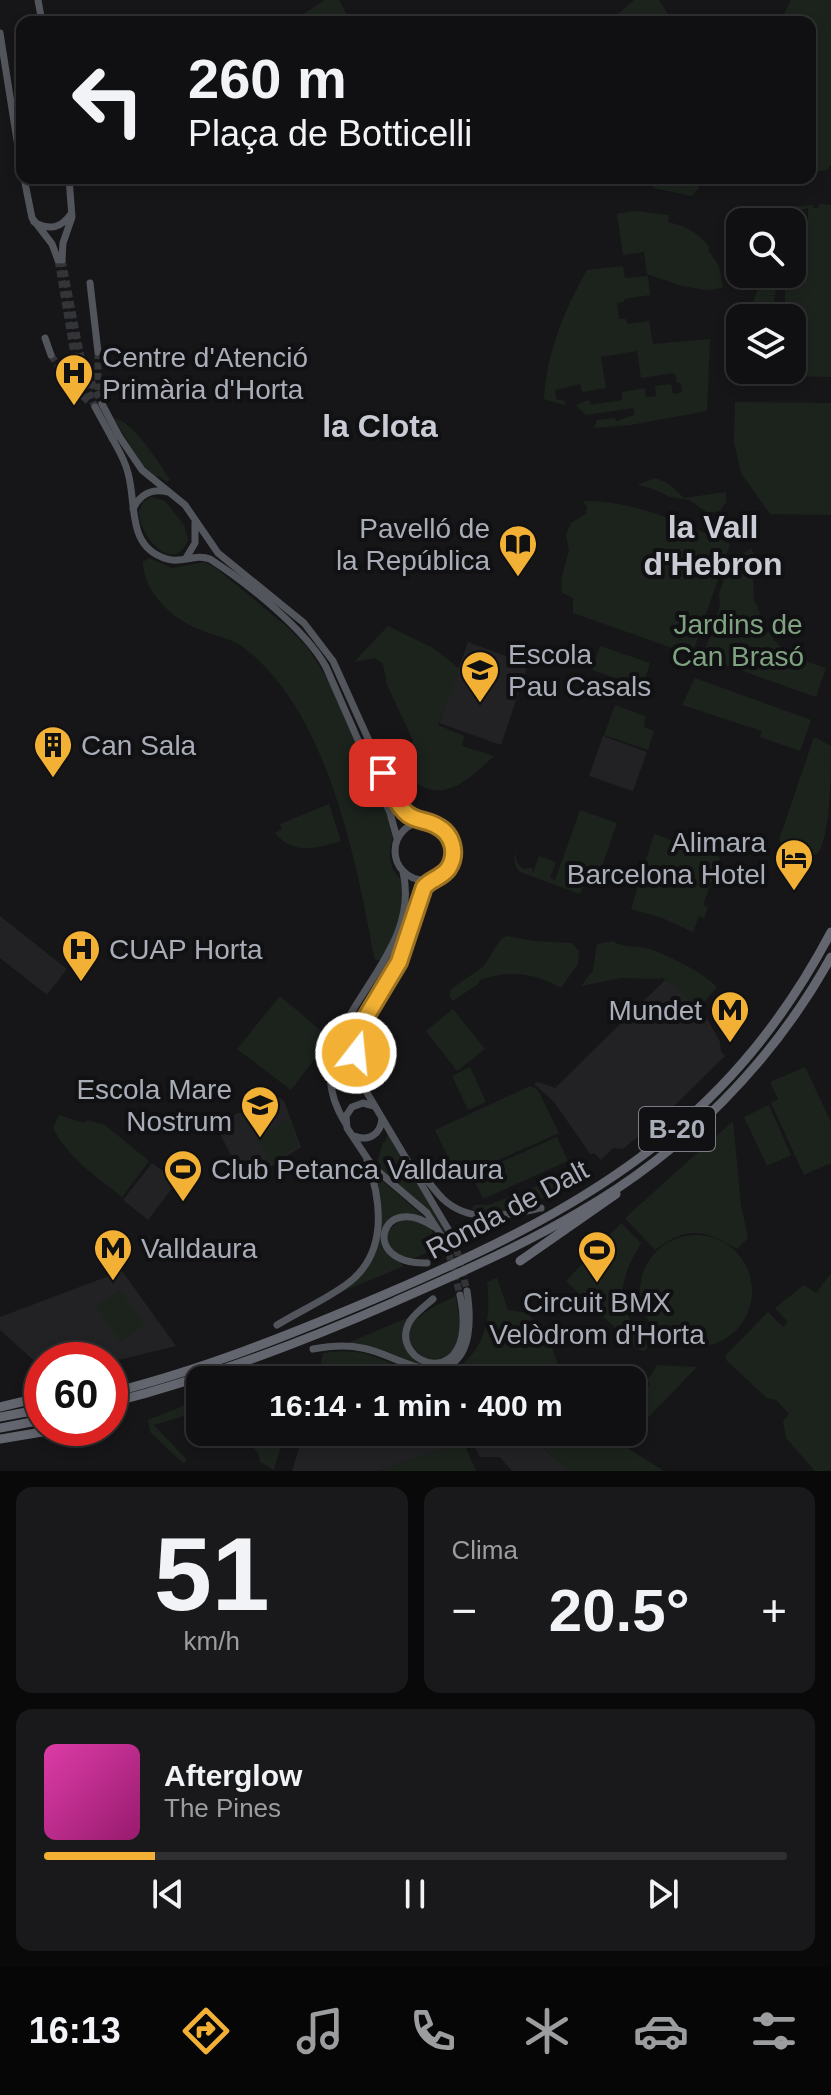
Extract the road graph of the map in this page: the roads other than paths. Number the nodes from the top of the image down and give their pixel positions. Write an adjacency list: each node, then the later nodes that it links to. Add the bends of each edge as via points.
1 (0, 33): 2 (main road)
2 (16, 134)
3 (25, 184): 6 (main road)
4 (70, 184): 5 (main road)
5 (73, 212): 6 (main road, via 54,228); 6 (main road, via 60,260)
6 (34, 222)
7 (90, 283): 9 (main road)
8 (45, 338): 10 (main road)
9 (98, 352)
10 (51, 355)
11 (98, 405): 12 (main road, bridge)
12 (115, 437): 13 (main road, via 142,470); 14 (main road, via 128,472)
13 (172, 493): 14 (main road, via 149,492); 15 (main road)
14 (133, 511): 16 (main road, via 135,529 149,548 169,560)
15 (195, 521): 16 (main road, via 195,543); 17 (main road, via 218,553 320,641 398,805)
16 (186, 558): 18 (main road, via 201,556 215,562 315,648 388,807)
17 (423, 822): 18 (main road); 20 (main road, via 441,828 454,849 447,870)
18 (397, 838): 19 (main road, via 393,854)
19 (403, 872): 20 (main road); 25 (main road, via 406,896 387,957 332,1049 331,1087)
20 (430, 880): 23 (main road, via 399,962 359,1036 358,1072)
21 (831, 932): 37 (highway, Ronda de Dalt / B-20, via 798,991 725,1083 671,1135 608,1181 442,1270 216,1361)
22 (831, 957): 29 (highway, Ronda de Dalt / B-20, via 777,1041 708,1116)
23 (376, 1107): 24 (main road); 25 (main road, via 354,1105)
24 (382, 1117): 26 (main road, via 374,1135); 28 (main road)
25 (346, 1124): 26 (main road)
26 (354, 1136): 27 (main road)
27 (367, 1160): 31 (main road); 35 (main road, via 380,1217 363,1269 345,1286)
28 (410, 1163): 30 (main road, via 444,1199 467,1213 495,1217); 31 (main road, via 450,1241)
29 (642, 1170): 32 (highway, via 605,1203); 38 (highway, Ronda de Dalt / B-20, via 523,1242 394,1302 241,1362)
30 (541, 1208)
31 (440, 1231): 33 (main road, via 410,1215 398,1217 387,1230 392,1255)
32 (520, 1261)
33 (427, 1263)
34 (433, 1299): 36 (main road, via 413,1317 408,1346 422,1361 452,1357 462,1342 464,1293 469,1337 459,1357 447,1366 418,1367 352,1346)
35 (277, 1325)
36 (313, 1349)
37 (128, 1388)
38 (128, 1397)
39 (24, 1401): 40 (highway)
40 (0, 1407)
41 (24, 1412): 42 (highway)
42 (0, 1417)
43 (24, 1423): 44 (highway)
44 (0, 1428)
45 (24, 1435): 46 (highway)
46 (0, 1439)

